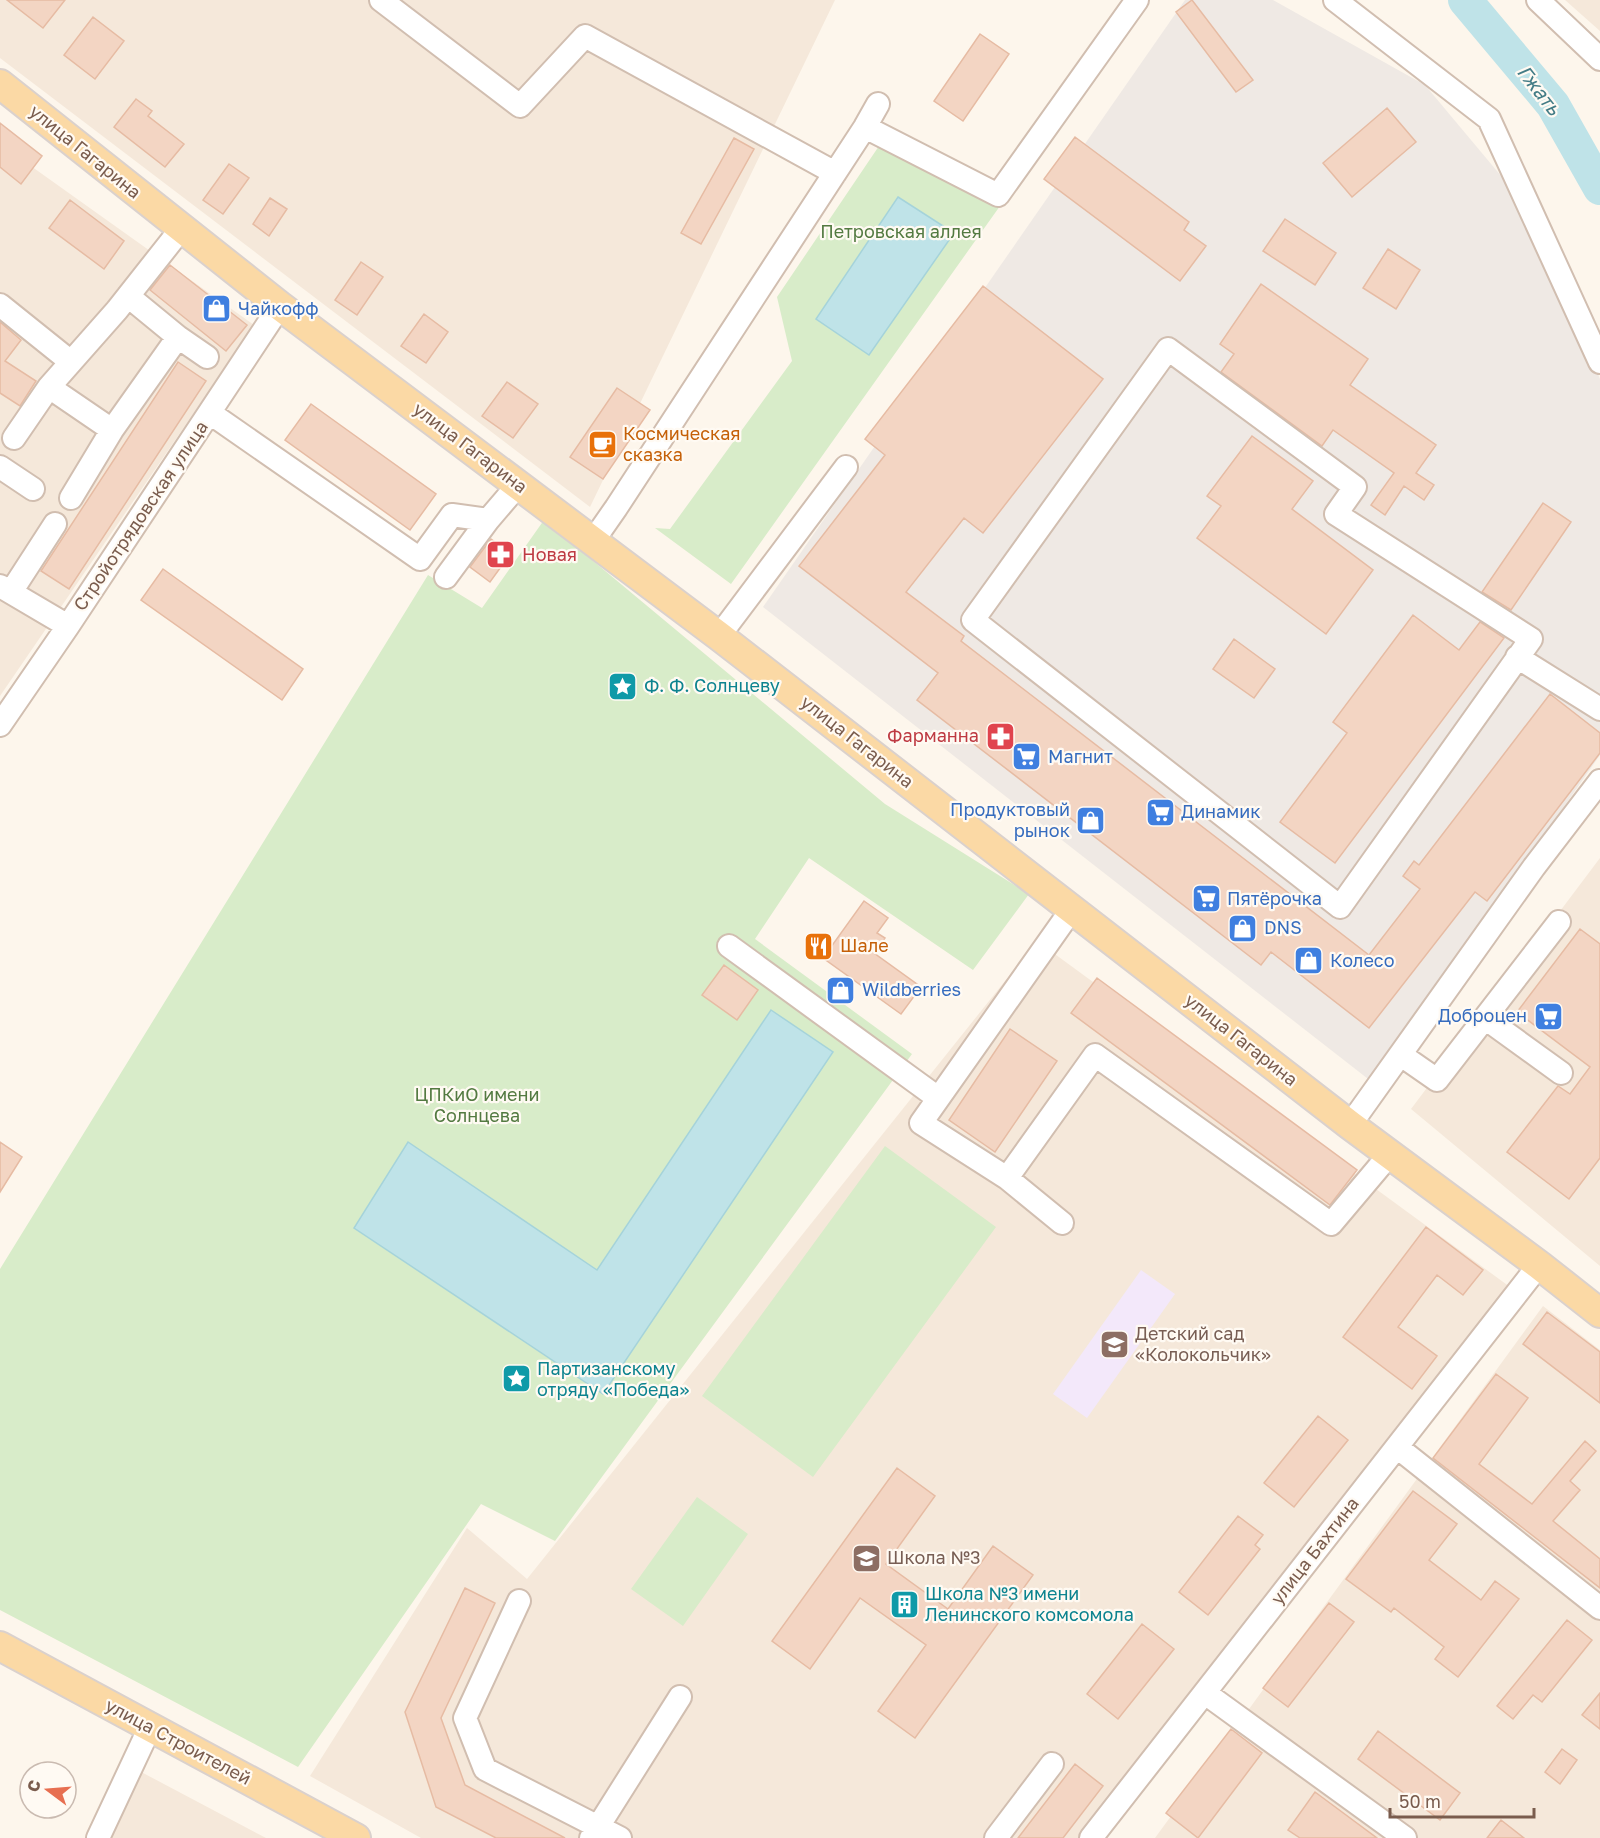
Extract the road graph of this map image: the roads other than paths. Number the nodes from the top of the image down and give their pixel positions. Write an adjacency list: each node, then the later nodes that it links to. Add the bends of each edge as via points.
1 (381, 0): 9 (street, via 520,106 585,36)
2 (1137, 0): 8 (street, via 998,195)
3 (1335, 0): 17 (street, via 1490,118)
4 (1538, 0): 5 (street)
5 (1600, 59)
6 (0, 84): 10 (main road, улица Гагарина)
7 (878, 104): 8 (street)
8 (865, 127): 9 (street)
9 (835, 173): 29 (street)
10 (181, 229): 11 (street); 13 (main road, улица Гагарина)
11 (128, 296): 14 (street); 16 (street)
12 (0, 305): 16 (street)
13 (280, 306): 19 (street, Стройотрядовская улица); 24 (main road, улица Гагарина)
14 (178, 337): 15 (street); 20 (street)
15 (207, 357)
16 (70, 362): 18 (street)
17 (1600, 362)
18 (49, 387): 20 (street); 21 (street)
19 (210, 413): 27 (street, via 420,559 452,514); 32 (street, Стройотрядовская улица)
20 (112, 430): 26 (street)
21 (14, 438)
22 (0, 467): 25 (street)
23 (846, 467): 33 (street)
24 (518, 484): 27 (street); 29 (main road, улица Гагарина)
25 (33, 489)
26 (71, 498)
27 (488, 520): 30 (street)
28 (55, 524): 31 (street)
29 (593, 541): 33 (main road, улица Гагарина)
30 (446, 577)
31 (6, 589): 32 (street)
32 (68, 626): 36 (street, Стройотрядовская улица)
33 (719, 636): 38 (main road, улица Гагарина)
34 (1517, 657): 34 (street, via 1340,907 973,620 1168,349 1355,487 1336,514 1531,639); 35 (street)
35 (1600, 710)
36 (0, 725)
37 (1600, 781): 42 (street)
38 (1072, 909): 44 (street); 45 (main road, улица Гагарина)
39 (1559, 922): 41 (street)
40 (729, 946): 44 (street)
41 (1485, 1018): 42 (street, via 1437,1080); 43 (street)
42 (1401, 1055): 45 (street)
43 (1561, 1073)
44 (938, 1098): 47 (street, via 921,1123)
45 (1350, 1125): 46 (main road, улица Гагарина)
46 (1390, 1154): 47 (street, via 1331,1224 1095,1055); 49 (main road, улица Гагарина)
47 (1007, 1178): 48 (street)
48 (1062, 1223)
49 (1539, 1264): 50 (main road, улица Гагарина); 51 (street, улица Бахтина)
50 (1600, 1312)
51 (1397, 1447): 53 (street); 55 (street, улица Бахтина)
52 (519, 1601): 59 (street, via 465,1718 485,1769)
53 (1600, 1608)
54 (0, 1646): 57 (main road, улица Строителей)
55 (1205, 1693): 64 (street, улица Бахтина); 65 (street)
56 (680, 1697): 59 (street)
57 (150, 1727): 60 (street); 61 (main road, улица Строителей)
58 (1052, 1764): 63 (street)
59 (594, 1832): 62 (street)
60 (106, 1835)
61 (356, 1838)
62 (620, 1838)
63 (996, 1838)
64 (1091, 1838)
65 (1405, 1838)

